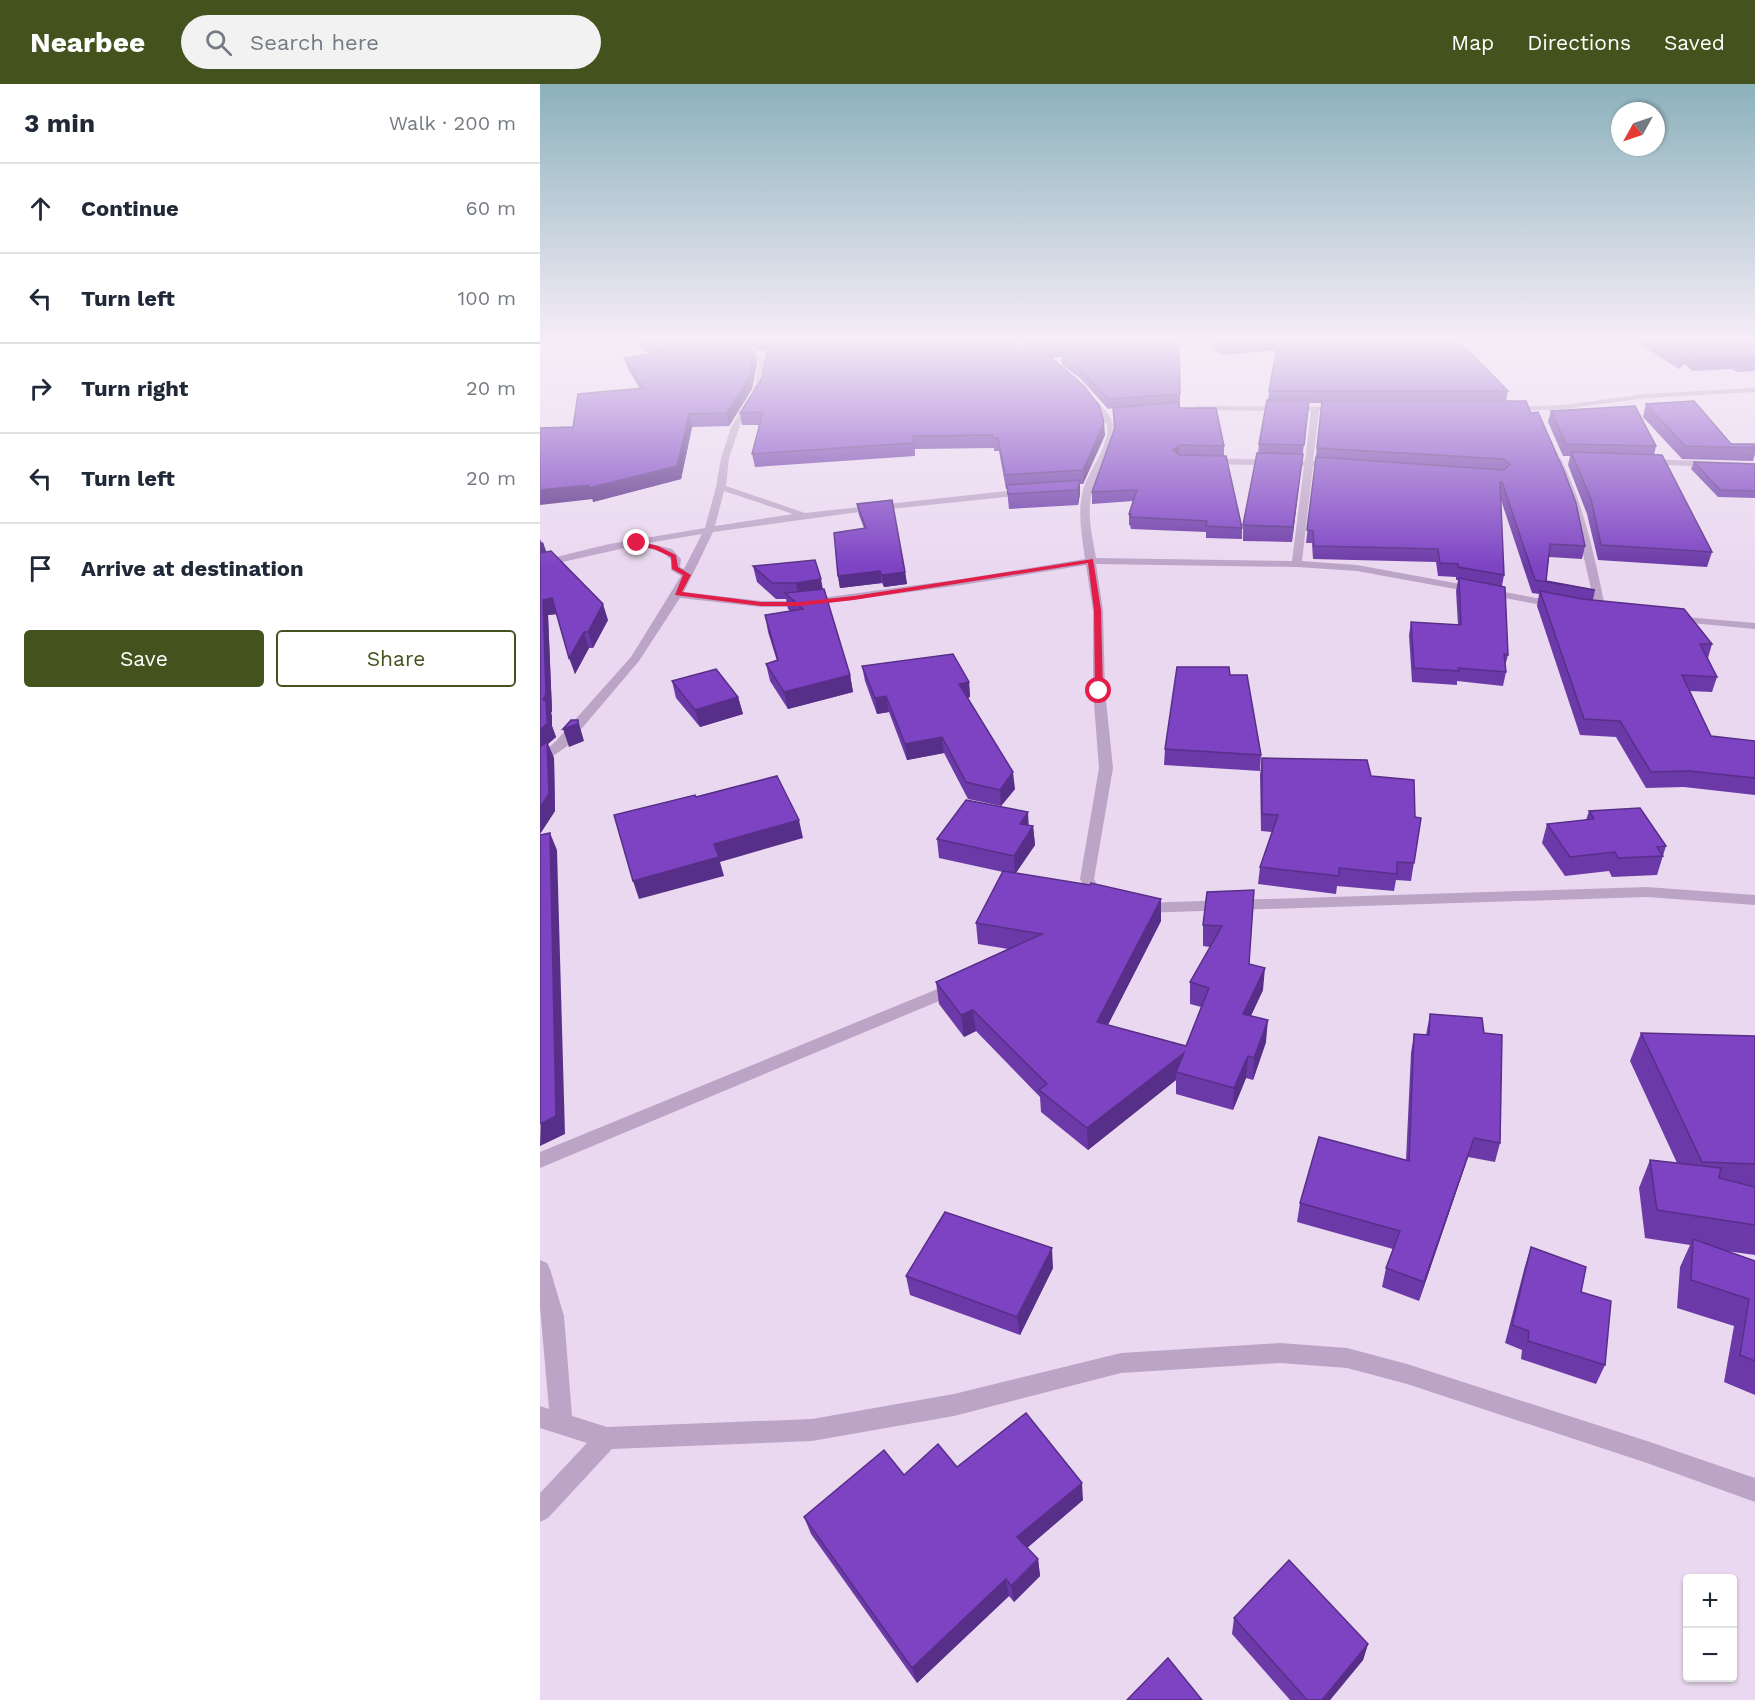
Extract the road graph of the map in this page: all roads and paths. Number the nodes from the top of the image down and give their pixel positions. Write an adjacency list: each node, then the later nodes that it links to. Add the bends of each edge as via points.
1 (741, 416): 12 (street, via 725,458)
2 (1106, 416): 13 (street, via 1111,437)
3 (1314, 416): 9 (street)
4 (1551, 446): 5 (street)
5 (1557, 460): 6 (street); 25 (street, via 1580,514)
6 (1569, 460)
7 (1200, 461): 9 (street)
8 (1638, 462): 11 (street)
9 (1310, 463): 10 (street); 21 (street)
10 (1341, 465)
11 (1755, 466)
12 (721, 488): 16 (street); 17 (street)
13 (1088, 489): 14 (street); 19 (street, via 1084,513)
14 (1077, 490)
15 (1034, 491): 16 (street)
16 (805, 516): 17 (street)
17 (709, 530): 18 (street); 22 (street)
18 (630, 544): 20 (street); 22 (street, via 668,551 676,559 675,568)
19 (1091, 561): 21 (street); 23 (street, via 799,604 761,604); 29 (street, via 1098,610 1099,691 1106,768 1087,879 1093,891 1106,901 1132,908 1647,892)
20 (540, 564)
21 (1297, 564): 24 (street, via 1357,568)
22 (687, 575): 23 (street)
23 (678, 594): 28 (street, via 634,659 561,744)
24 (1569, 607)
25 (1601, 611)
26 (1661, 617): 27 (street)
27 (1755, 627)
28 (540, 761)
29 (1755, 900)
30 (976, 978): 31 (street)
31 (540, 1160)
32 (540, 1269): 33 (street, via 554,1316)
33 (550, 1420): 34 (street)
34 (607, 1438): 35 (street, via 812,1430 954,1405 1121,1363 1280,1353 1347,1358 1407,1374); 36 (street)
35 (1755, 1490)
36 (540, 1510)

